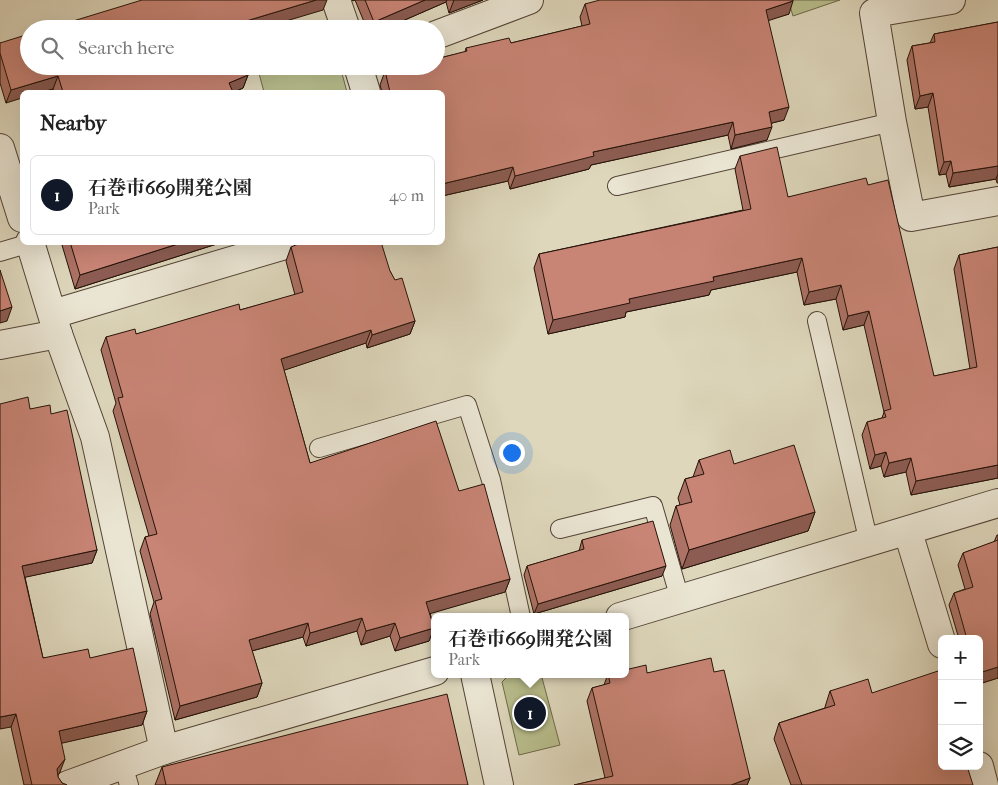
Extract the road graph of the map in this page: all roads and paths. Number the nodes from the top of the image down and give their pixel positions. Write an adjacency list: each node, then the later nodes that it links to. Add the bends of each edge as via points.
1 (336, 0): 4 (street)
2 (529, 0): 5 (street)
3 (951, 0): 8 (street, via 874,13)
4 (343, 20)
5 (445, 32)
6 (361, 75): 7 (street)
7 (365, 90)
8 (892, 122): 10 (lane); 11 (street, via 911,217)
9 (2, 157): 12 (street)
10 (617, 186)
11 (998, 201)
12 (20, 212)
13 (23, 245): 16 (lane)
14 (31, 245): 18 (street)
15 (285, 245): 18 (street)
16 (0, 252)
17 (817, 321): 24 (lane)
18 (56, 324): 19 (street); 31 (street, via 95,437)
19 (0, 345)
20 (319, 448): 26 (lane, via 467,405 491,480)
21 (998, 503): 23 (street)
22 (560, 529): 25 (lane, via 653,506)
23 (908, 532): 24 (street); 28 (street)
24 (869, 543): 25 (street)
25 (680, 599): 27 (street)
26 (520, 613)
27 (629, 614)
28 (939, 635)
29 (431, 672): 31 (street)
30 (476, 678): 35 (street)
31 (164, 750): 33 (street)
32 (980, 770): 36 (street)
33 (126, 775): 34 (street)
34 (68, 785)
35 (499, 785)
36 (984, 785)

